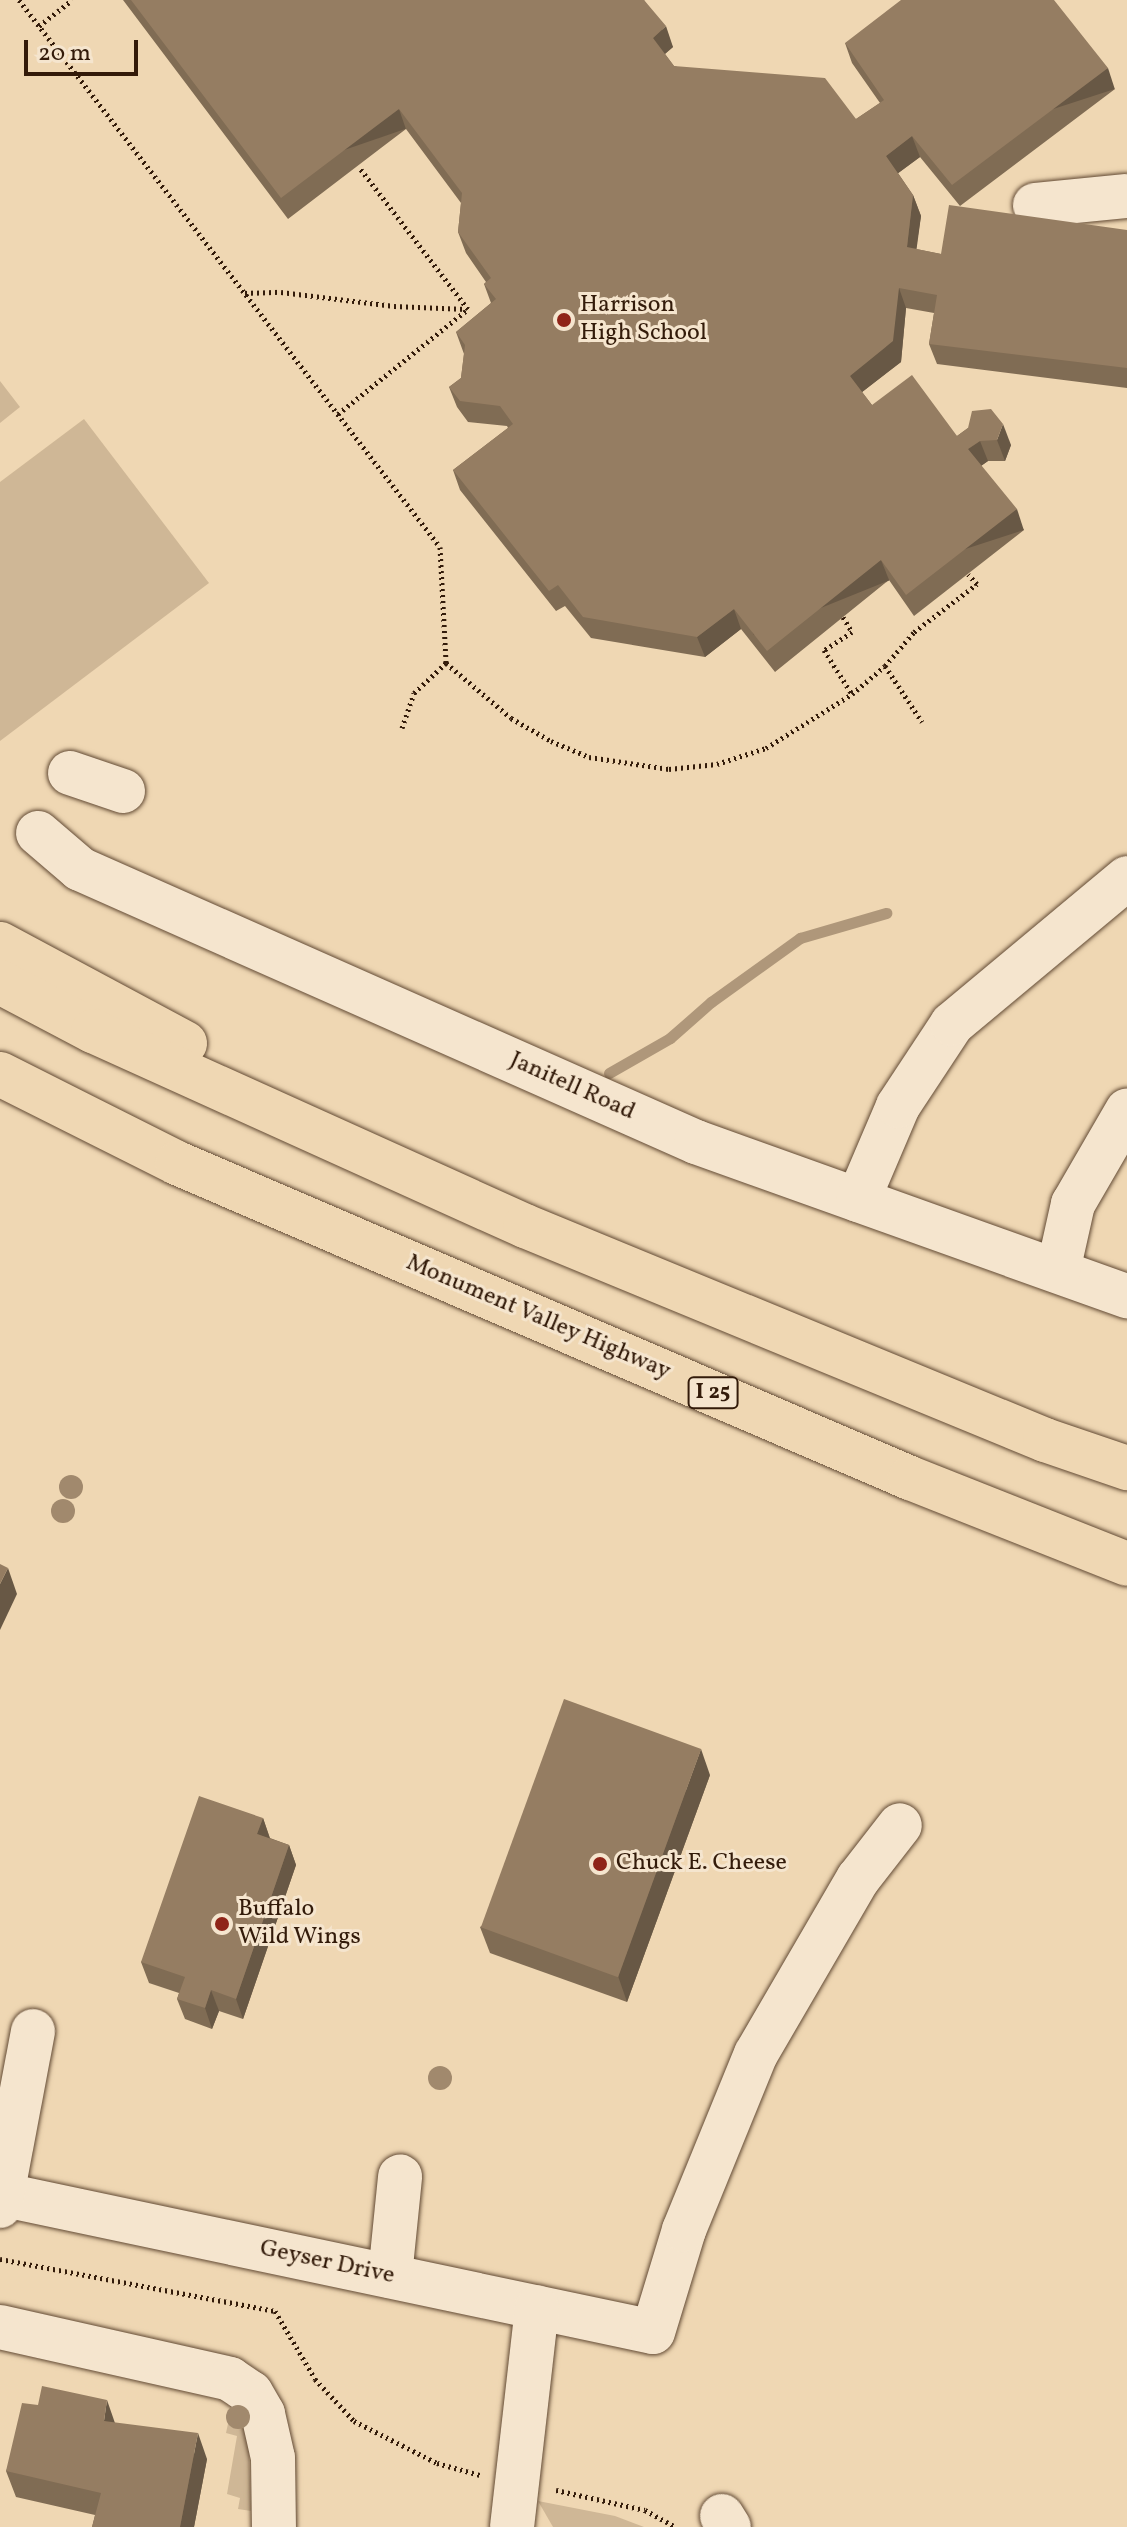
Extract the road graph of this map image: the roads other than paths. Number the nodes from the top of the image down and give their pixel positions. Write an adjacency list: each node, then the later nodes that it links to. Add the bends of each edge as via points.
1 (1127, 196): 2 (street)
2 (1035, 205)
3 (70, 773): 4 (street)
4 (123, 791)
5 (38, 833): 12 (street, Janitell Road, via 80,869 696,1142)
6 (1127, 878): 12 (street, via 952,1024 898,1106)
7 (0, 944): 14 (highway)
8 (0, 982): 14 (highway, via 93,1031)
9 (0, 1074): 13 (highway, Monument Valley Highway / I 25, via 177,1163)
10 (0, 1102): 13 (highway)
11 (1127, 1111): 15 (street, via 1073,1204)
12 (858, 1200): 15 (street, Janitell Road)
13 (302, 1216): 18 (highway, Monument Valley Highway / I 25, via 910,1478)
14 (525, 1226): 17 (highway, via 1045,1440)
15 (1058, 1271): 16 (street, Janitell Road)
16 (1127, 1296)
17 (1127, 1468)
18 (1127, 1564)
19 (900, 1825): 24 (street, Geyser Drive, via 858,1879 756,2054 684,2230 653,2332)
20 (33, 2031): 22 (street)
21 (400, 2177): 23 (street)
22 (1, 2198): 23 (street, Geyser Drive)
23 (390, 2276): 24 (street, Geyser Drive)
24 (537, 2307): 26 (street)
25 (0, 2327): 27 (street, via 230,2379 251,2393 263,2414 273,2458)
26 (515, 2506)
27 (274, 2527)

